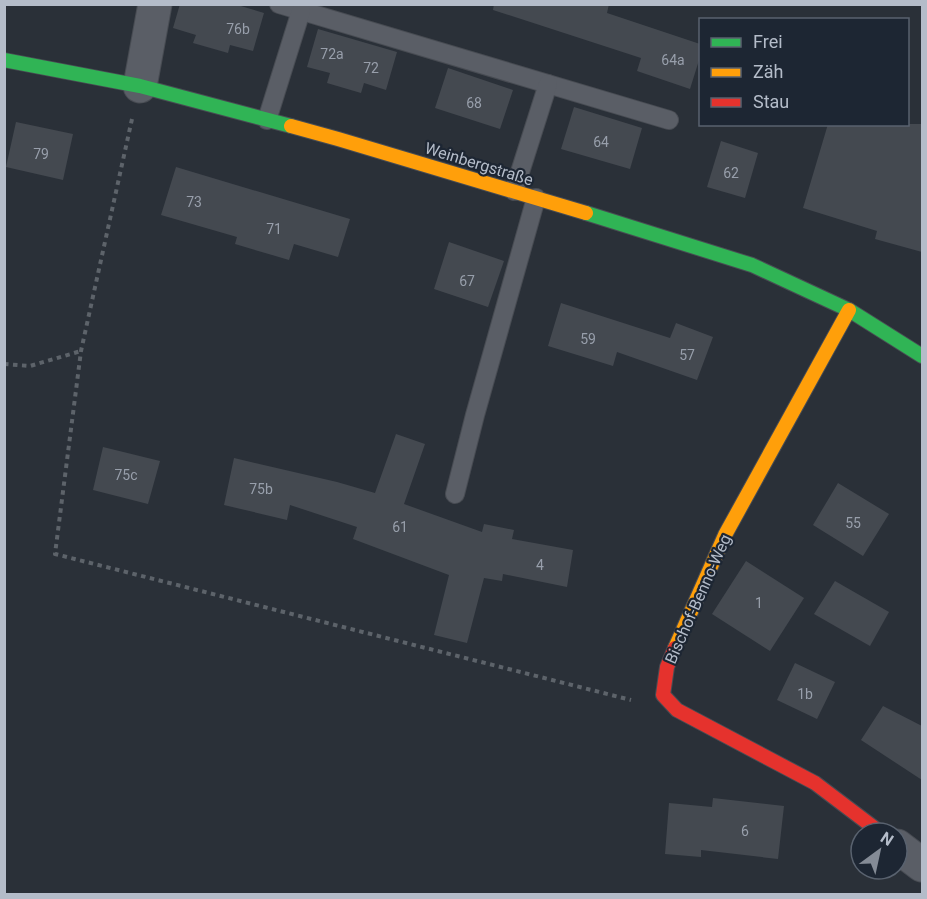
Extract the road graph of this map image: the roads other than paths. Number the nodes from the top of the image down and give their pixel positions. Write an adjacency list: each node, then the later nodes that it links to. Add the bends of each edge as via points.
1 (155, 4): 6 (street)
2 (279, 4): 3 (lane)
3 (301, 11): 5 (lane); 7 (lane)
4 (4, 60): 6 (street, Weinbergstraße)
5 (548, 84): 8 (lane); 9 (lane)
6 (140, 86): 7 (street, Weinbergstraße)
7 (267, 120): 9 (street, Weinbergstraße)
8 (669, 120)
9 (514, 191): 10 (street, Weinbergstraße)
10 (536, 198): 11 (street, Weinbergstraße, via 753,265); 13 (lane)
11 (849, 310): 12 (street, Weinbergstraße); 14 (street, Bischof-Benno-Weg, via 725,535 667,667 663,695 677,710 815,783)
12 (922, 356)
13 (455, 494)
14 (864, 821)
15 (909, 855): 16 (street)
16 (922, 865)

